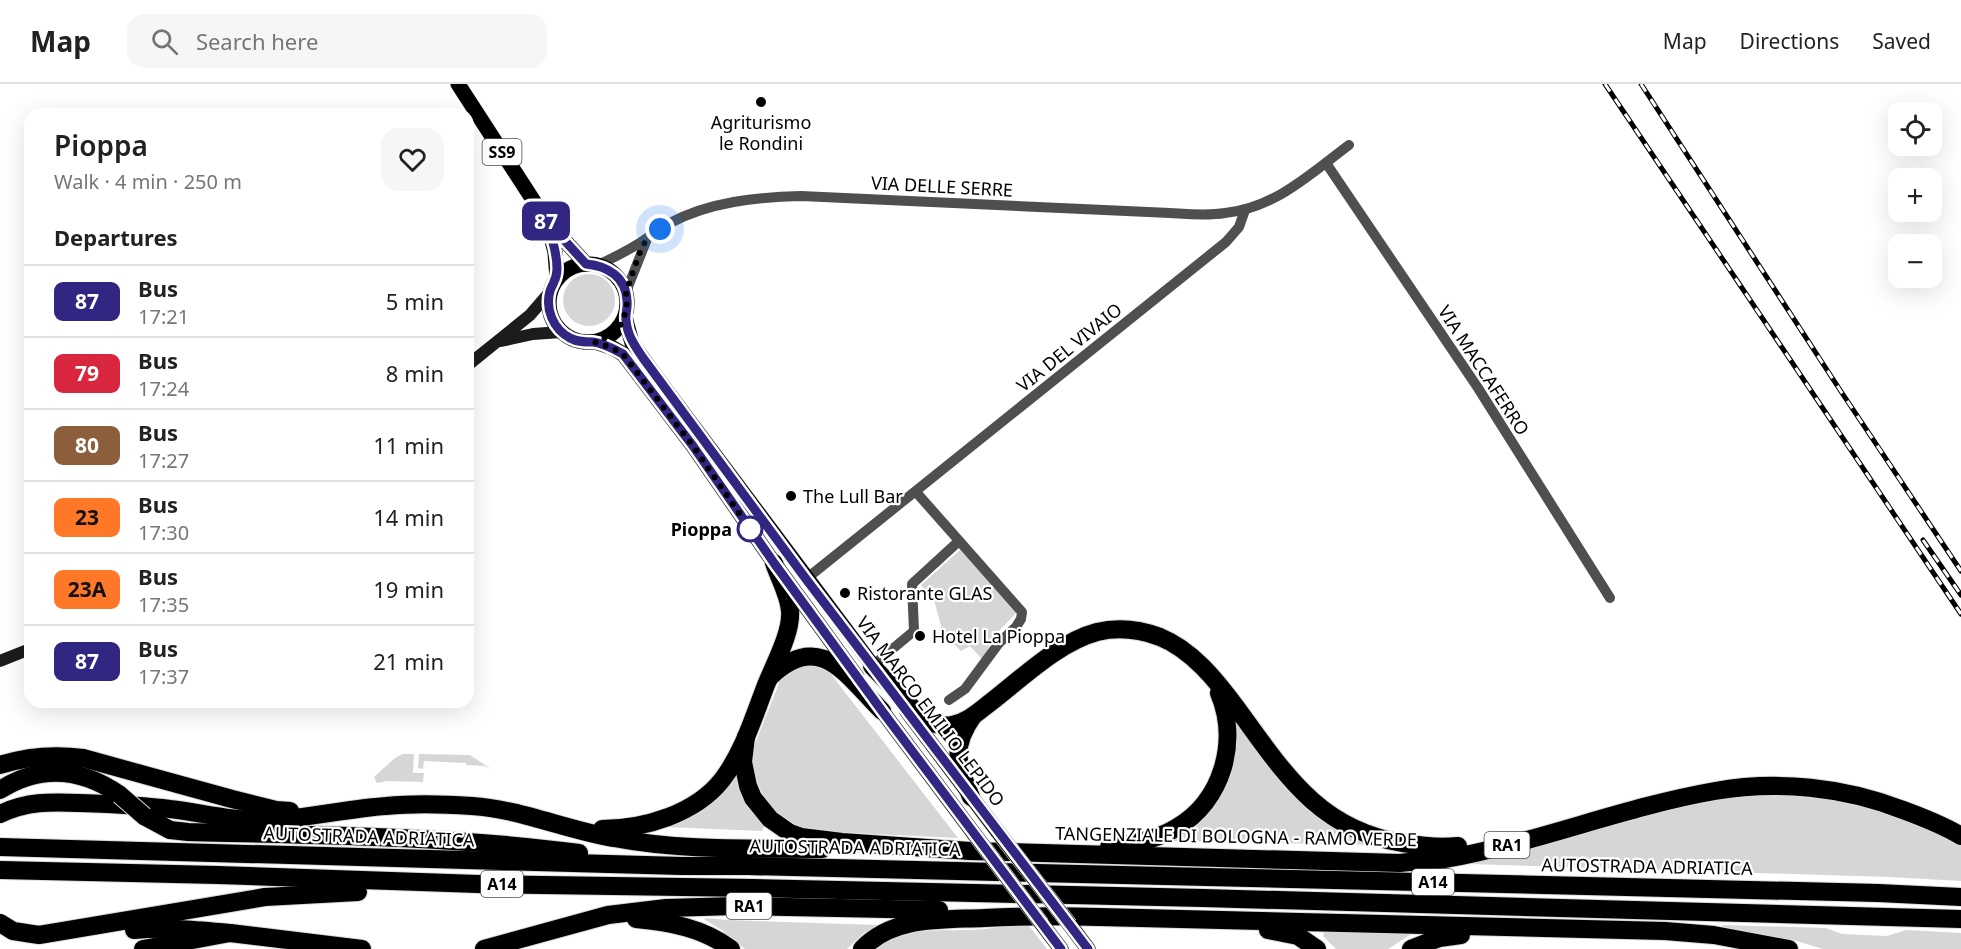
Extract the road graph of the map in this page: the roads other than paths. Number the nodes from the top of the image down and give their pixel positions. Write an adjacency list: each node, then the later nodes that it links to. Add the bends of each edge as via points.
1 (458, 84): 2 (main road, SS9)
2 (474, 108)
3 (474, 109): 7 (main road, SS9)
4 (1348, 146): 5 (street)
5 (1326, 163): 6 (street, via 1282,195); 22 (street, VIA MACCAFERRO, via 1478,388)
6 (1245, 210): 8 (street, VIA DELLE SERRE, via 1211,214 770,197 692,214); 18 (street, VIA DEL VIVAIO, via 1235,233 1226,242)
7 (546, 220): 9 (main road, SS9); 10 (main road, SS9)
8 (647, 238): 9 (street, VIA DELLE SERRE, via 617,256); 11 (street)
9 (592, 264): 10 (main road, via 575,266); 11 (main road, SS9, via 616,274)
10 (557, 278): 12 (main road)
11 (626, 292): 13 (main road)
12 (549, 293): 14 (main road, via 550,314); 15 (main road)
13 (625, 317): 16 (main road, via 614,334); 21 (main road, VIA MARCO EMILIO LEPIDO, via 632,343)
14 (561, 332): 15 (main road); 16 (main road, via 571,339)
15 (500, 341): 17 (main road)
16 (595, 342): 20 (main road, via 623,354)
17 (474, 360)
18 (916, 492): 19 (street); 21 (street, VIA DEL VIVAIO)
19 (959, 541): 25 (street, via 912,584 914,631); 28 (street, via 1022,612 1016,627)
20 (774, 563): 27 (highway, via 790,611 788,628); 29 (main road)
21 (806, 579): 25 (main road, VIA MARCO EMILIO LEPIDO)
22 (1610, 598)
23 (24, 651): 24 (main road)
24 (0, 661)
25 (872, 666): 30 (highway, via 930,723 952,725); 34 (main road, VIA MARCO EMILIO LEPIDO)
26 (1210, 675): 30 (highway, via 1184,650 1161,637 1132,630 1097,632 1068,644); 37 (highway, via 1304,795 1342,824 1368,835 1418,846 1453,846); 42 (highway, via 1226,716 1226,756 1219,779 1194,815 1148,840)
27 (769, 678): 29 (highway, via 800,657 821,657 837,665); 31 (highway)
28 (949, 700)
29 (882, 711): 60 (main road, bridge)
30 (973, 716): 34 (highway, via 958,749 958,764)
31 (746, 737): 38 (highway, via 722,781 683,810 639,826); 41 (highway, via 742,762 753,798 770,819 790,833 812,839)
32 (0, 765): 36 (highway, via 40,756 76,757 276,810)
33 (0, 790): 43 (highway, bridge, via 41,773 69,773 96,780 170,830 416,838 542,848)
34 (972, 797): 61 (main road, VIA MARCO EMILIO LEPIDO, bridge)
35 (0, 814): 36 (highway, via 43,802 159,808 254,820)
36 (322, 814): 38 (highway, RA1, via 387,806 476,806)
37 (1601, 819): 39 (highway, TANGENZIALE DI BOLOGNA - RAMO VERDE / RA1, via 1715,791 1818,788 1881,801); 42 (highway, TANGENZIALE DI BOLOGNA - RAMO VERDE / RA1, via 1494,849 1400,863)
38 (571, 828): 41 (highway, RA1, via 613,838 680,846)
39 (1961, 836)
40 (0, 847): 43 (highway, AUTOSTRADA ADRIATICA / A14)
41 (962, 851): 42 (highway, TANGENZIALE DI BOLOGNA - RAMO VERDE / RA1)
42 (1039, 853)
43 (682, 866): 46 (highway, AUTOSTRADA ADRIATICA / A14)
44 (0, 870): 45 (highway, A14)
45 (478, 884): 50 (highway, A14); 51 (highway, via 265,897 39,935 13,931)
46 (1961, 897)
47 (608, 915): 48 (highway, RA1, via 666,908 745,906 977,911); 57 (highway, RA1); 58 (highway, via 698,930)
48 (1018, 916): 49 (highway, RA1); 59 (highway, via 940,918 910,923 881,935)
49 (1099, 917): 52 (highway, RA1); 62 (highway, via 1278,931 1298,936)
50 (1961, 919)
51 (0, 923)
52 (1572, 929): 63 (highway, via 1451,935); 64 (highway, RA1, via 1685,932)
53 (230, 933): 54 (highway, via 155,928 38,947); 55 (highway); 56 (highway)
54 (0, 936)
55 (143, 949)
56 (362, 949)
57 (484, 949)
58 (731, 949)
59 (862, 949)
60 (1061, 949)
61 (1088, 949)
62 (1317, 949)
63 (1412, 949)
64 (1789, 949)

